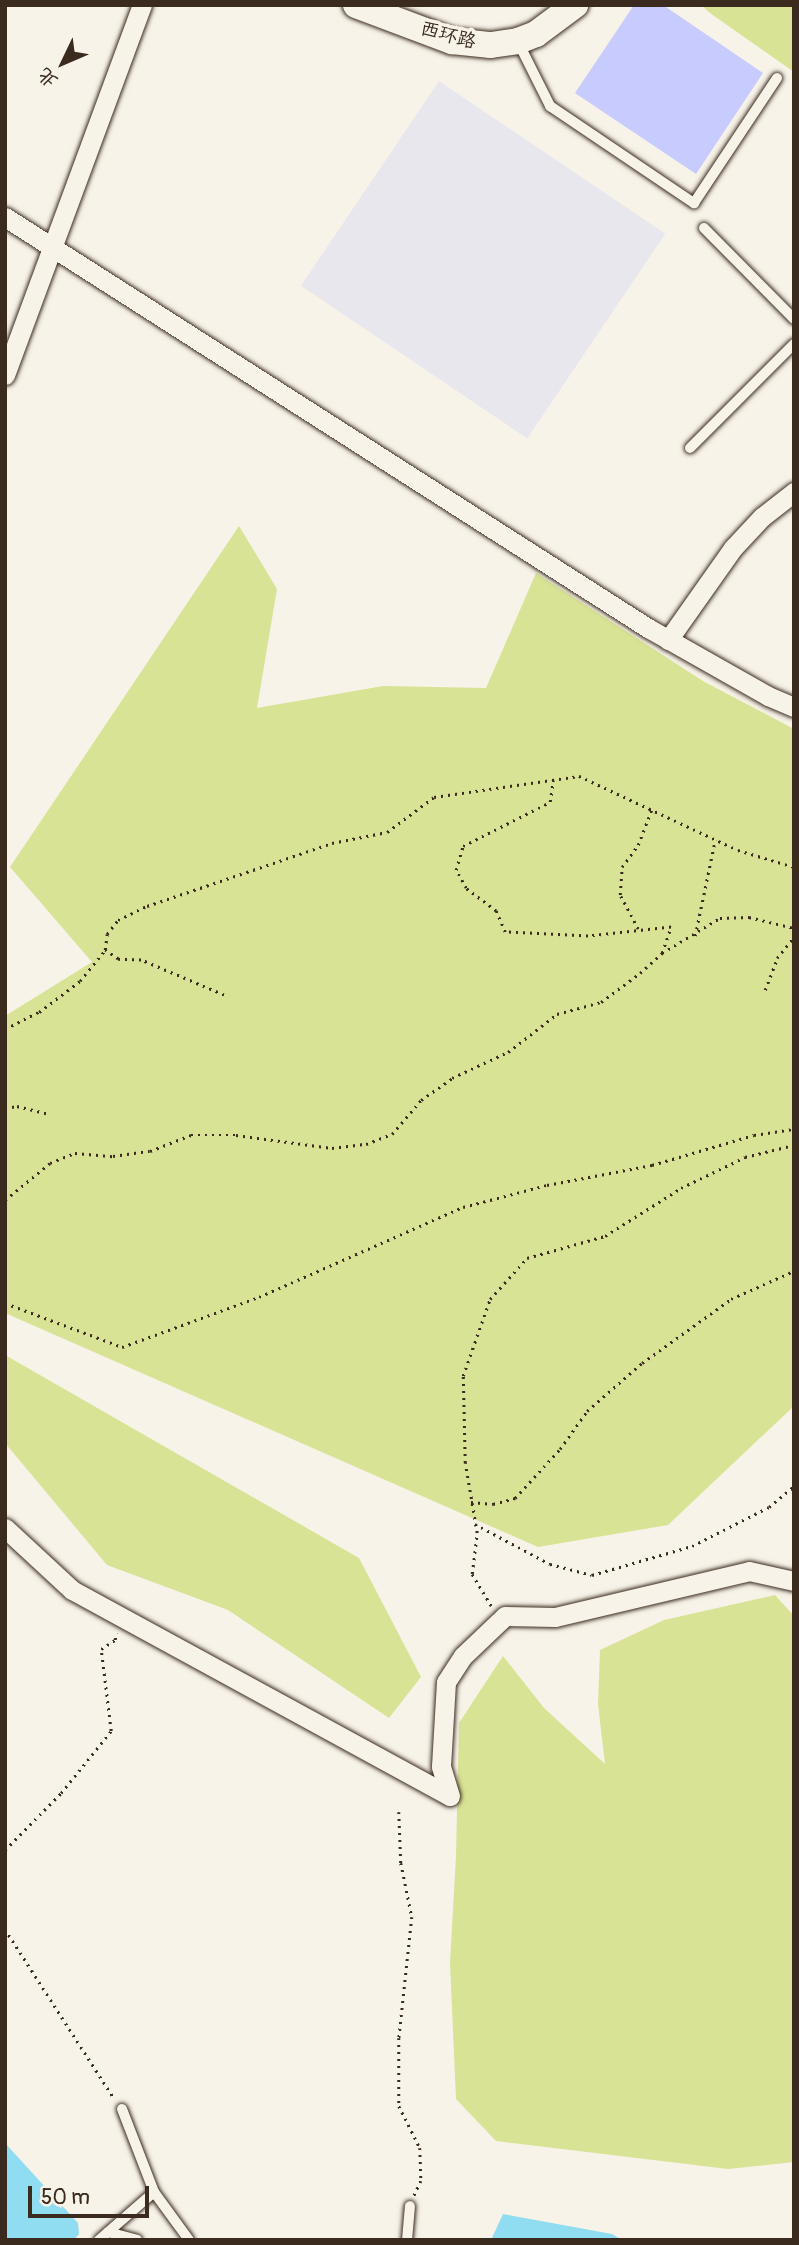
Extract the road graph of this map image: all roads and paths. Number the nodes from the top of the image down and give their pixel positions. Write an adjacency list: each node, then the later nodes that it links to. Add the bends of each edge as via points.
1 (142, 5): 10 (street)
2 (356, 5): 6 (main road, 西环路, via 452,41 491,45)
3 (387, 5): 4 (main road, 西环路, via 447,26 490,33 533,23)
4 (557, 5)
5 (575, 5): 6 (main road, 西环路, via 549,27)
6 (518, 41): 7 (lane, via 550,106 694,203)
7 (777, 78)
8 (5, 217): 10 (street)
9 (704, 228): 11 (lane)
10 (52, 247): 13 (street); 16 (street)
11 (794, 319)
12 (794, 344): 14 (lane)
13 (5, 375)
14 (690, 448)
15 (794, 492): 16 (street, via 733,548)
16 (668, 640): 17 (street)
17 (794, 707)
18 (553, 780): 19 (path, via 579,776); 23 (path, via 550,803 463,846 456,870 466,888 496,911 505,932 578,936); 26 (path, via 434,797 387,832 332,843 147,905 118,920 107,934)
19 (652, 808): 20 (path); 23 (path, via 638,845 622,867 620,895)
20 (715, 839): 21 (path); 24 (path)
21 (794, 867)
22 (794, 928): 24 (path, via 749,917 720,918)
23 (638, 929): 27 (path, via 671,927)
24 (695, 936): 27 (path)
25 (794, 937): 28 (path, via 777,958)
26 (106, 950): 29 (path, via 118,959 141,960); 30 (path, via 80,981 39,1012)
27 (662, 953): 35 (path, via 601,1002 557,1014 508,1052 452,1077 421,1100 392,1135 332,1148 236,1135 191,1135 150,1151 113,1156 75,1153 50,1163)
28 (765, 990)
29 (224, 995)
30 (5, 1029)
31 (5, 1108): 32 (path)
32 (46, 1113)
33 (794, 1129): 37 (path, via 463,1207 259,1297 122,1347)
34 (794, 1145): 39 (path, via 745,1157 681,1188 605,1236 527,1258 490,1299 463,1376 465,1463)
35 (5, 1200)
36 (794, 1271): 39 (path, via 731,1299 642,1363 587,1411 560,1449 514,1498 493,1504)
37 (5, 1303)
38 (794, 1486): 40 (path, via 769,1507 692,1546 592,1575 550,1564)
39 (471, 1502): 40 (path)
40 (475, 1524): 44 (path, via 472,1574)
41 (5, 1528): 43 (street, via 72,1590)
42 (794, 1581): 44 (street, via 749,1571 555,1616 505,1616)
43 (119, 1616): 44 (street, via 450,1796 441,1766 446,1682 463,1656); 46 (path, via 115,1640 101,1649 111,1731 61,1793)
44 (499, 1621)
45 (399, 1812): 50 (path, via 401,1863 412,1917 399,2038 399,2106 421,2148 421,2180)
46 (5, 1850)
47 (5, 1929): 48 (path)
48 (122, 2109): 49 (lane)
49 (154, 2192): 51 (lane); 54 (lane)
50 (410, 2206): 55 (lane)
51 (108, 2232): 52 (lane); 53 (lane)
52 (99, 2240)
53 (137, 2240)
54 (189, 2240)
55 (407, 2240)

